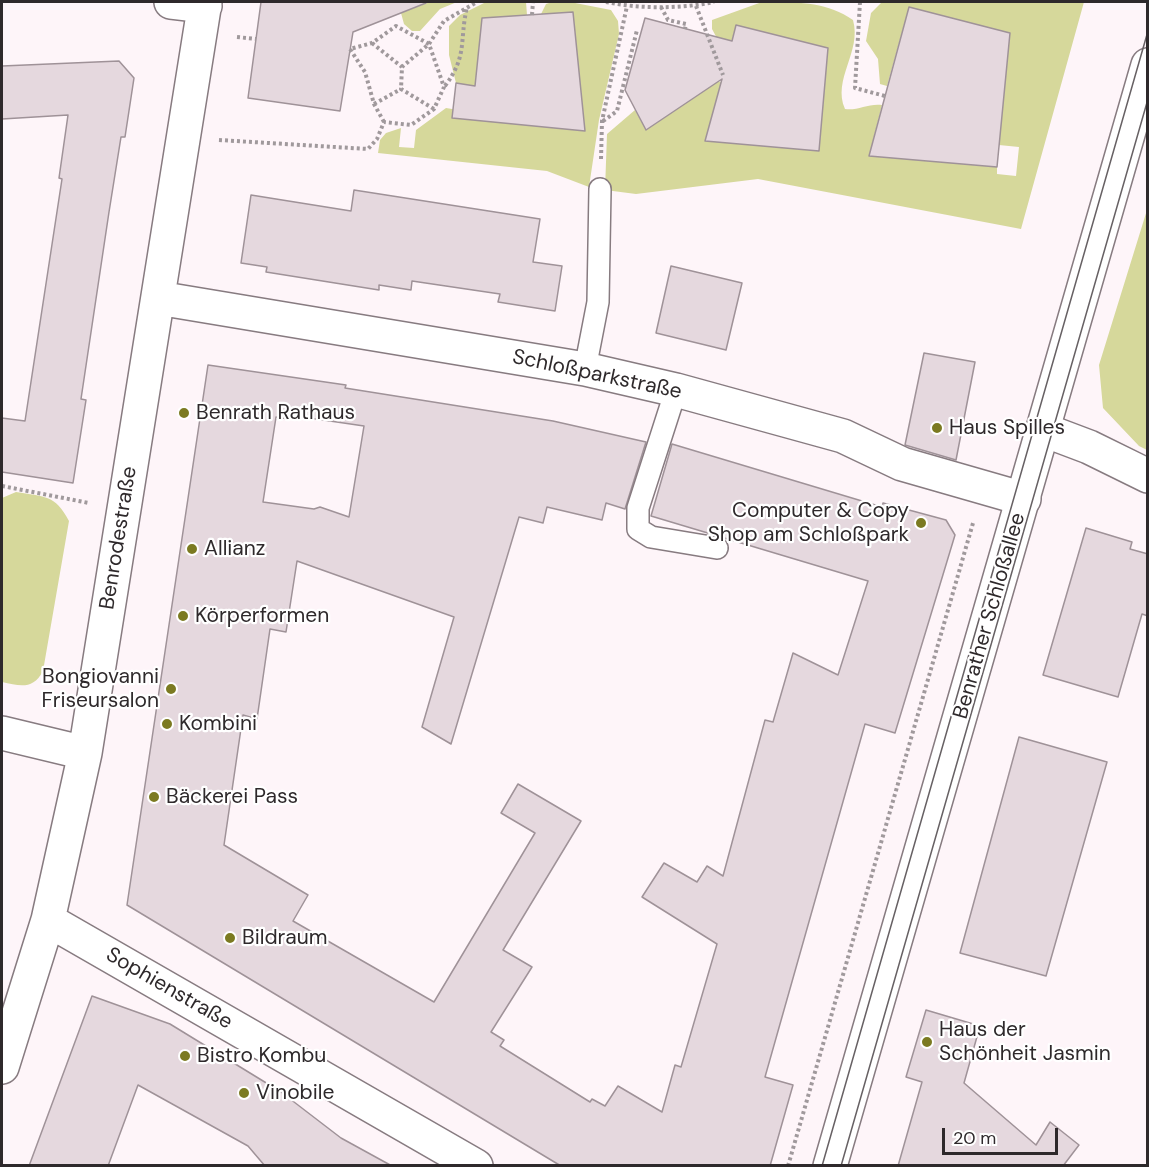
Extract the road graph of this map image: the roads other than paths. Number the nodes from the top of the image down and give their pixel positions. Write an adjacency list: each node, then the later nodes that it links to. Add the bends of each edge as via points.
1 (171, 2): 2 (street)
2 (205, 4): 5 (street, Benrodestraße)
3 (1148, 65): 8 (street, Benrather Schloßallee)
4 (600, 189): 6 (lane, via 598,302)
5 (158, 298): 6 (street, Schloßparkstraße); 13 (street, Benrodestraße)
6 (585, 369): 7 (street, Schloßparkstraße)
7 (675, 390): 10 (street, Schloßparkstraße, via 843,436 903,464); 11 (lane, via 638,508 638,529 651,537)
8 (1044, 430): 9 (street); 10 (street, Benrather Schloßallee)
9 (1148, 476)
10 (1024, 499): 17 (street, Benrather Schloßallee)
11 (717, 548)
12 (2, 733): 13 (street)
13 (85, 753): 14 (street, Benrodestraße)
14 (48, 920): 15 (street, Benrodestraße); 16 (street, Sophienstraße)
15 (2, 1067)
16 (476, 1166)
17 (830, 1166)

